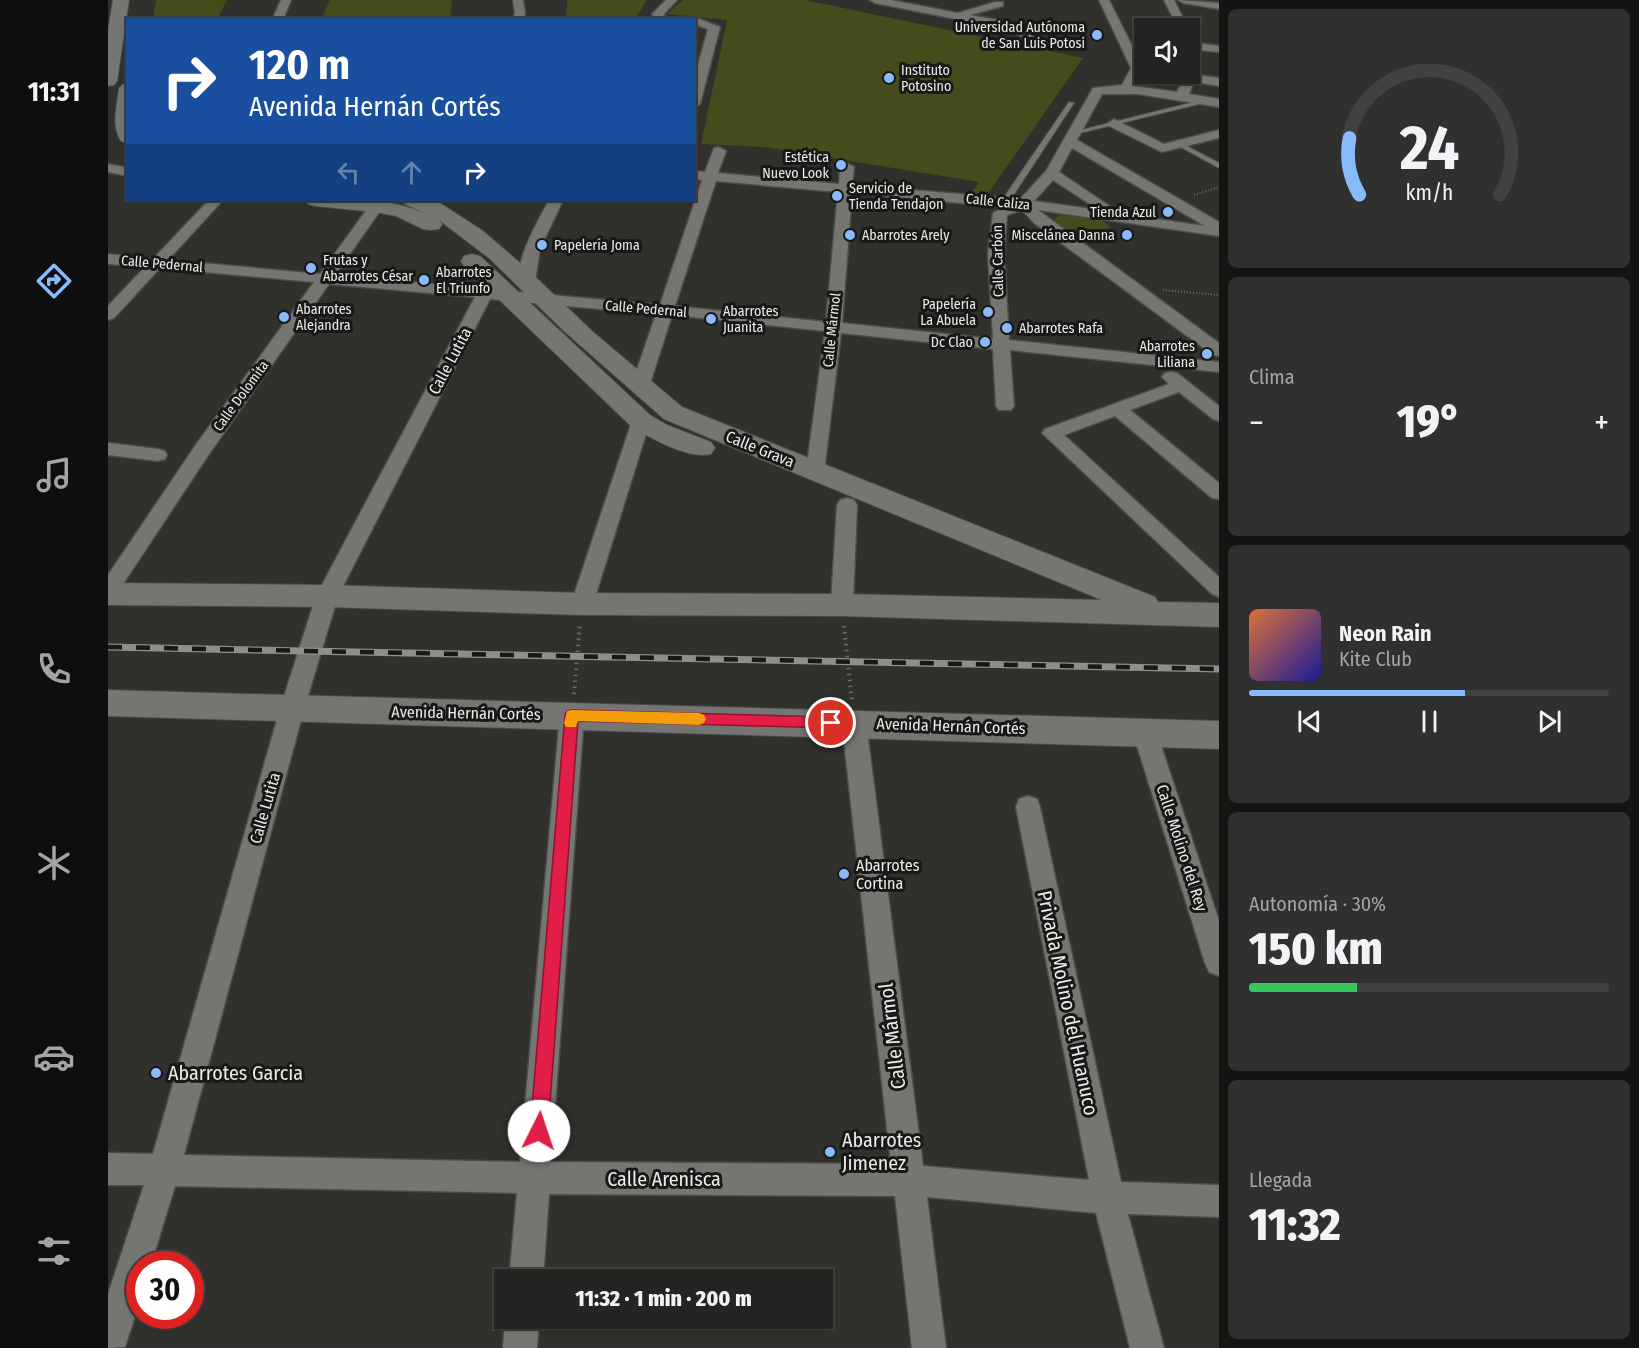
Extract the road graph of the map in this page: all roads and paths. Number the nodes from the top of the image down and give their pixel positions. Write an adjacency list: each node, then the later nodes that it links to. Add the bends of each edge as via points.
1 (122, 0): 18 (main road)
2 (286, 0): 12 (street)
3 (518, 0): 13 (street)
4 (672, 0): 14 (street, via 657,14)
5 (874, 0): 11 (street)
6 (1104, 0): 26 (street, via 1131,44 1137,68)
7 (1169, 0): 15 (street)
8 (1183, 0): 10 (street)
9 (997, 2): 11 (street, via 980,11); 17 (street)
10 (1219, 6)
11 (953, 16): 17 (street)
12 (278, 18)
13 (519, 18)
14 (661, 18)
15 (1178, 18)
16 (696, 21): 27 (street, via 714,27)
17 (1014, 27): 19 (street)
18 (112, 30): 23 (main road)
19 (1033, 45)
20 (1200, 46): 21 (street)
21 (1219, 49)
22 (1200, 79): 24 (street)
23 (108, 81)
24 (1219, 82)
25 (1187, 84): 28 (street)
26 (1126, 89): 28 (street); 36 (street, Calle Carbón, via 1097,91)
27 (696, 96)
28 (1181, 98): 29 (street)
29 (1206, 101): 31 (street); 33 (lane)
30 (1071, 103): 50 (lane)
31 (1219, 103)
32 (126, 104): 34 (main road)
33 (1114, 123): 36 (lane); 37 (street, via 1162,148)
34 (126, 127)
35 (1219, 134): 37 (street)
36 (1073, 137): 41 (street, Calle Carbón); 54 (street)
37 (1179, 144): 39 (lane)
38 (719, 151): 42 (street)
39 (1219, 166)
40 (848, 167): 43 (street, Calle Mármol)
41 (1052, 173): 52 (street, Calle Carbón); 53 (street, Calle Caliza)
42 (702, 175): 43 (street, Calle Caliza); 44 (street)
43 (846, 188): 50 (street, Calle Caliza); 65 (street, Calle Mármol)
44 (696, 198)
45 (215, 201): 57 (street)
46 (331, 201): 51 (main road, Calle Grava)
47 (416, 201): 59 (main road, Calle Grava, via 446,214)
48 (556, 201): 59 (street, Calle Lutita, via 526,267)
49 (695, 201): 63 (street)
50 (1004, 202): 52 (street, Calle Caliza)
51 (378, 204): 58 (street, Calle Dolomita); 59 (main road, Calle Grava, via 414,214 442,231)
52 (1024, 204): 53 (street, Calle Caliza); 55 (street); 66 (street, Calle Carbón, via 1006,209 998,218)
53 (1122, 219): 54 (street, Calle Caliza); 55 (path, via 1122,228)
54 (1219, 230)
55 (1071, 243): 60 (street)
56 (108, 259): 57 (street, Calle Pedernal)
57 (156, 263): 58 (street, Calle Pedernal); 64 (street)
58 (326, 279): 59 (street, Calle Pedernal); 82 (street, Calle Dolomita, via 202,450)
59 (507, 290): 62 (main road, Calle Grava); 75 (main road, Calle Grava); 84 (street, Calle Lutita)
60 (1139, 293): 61 (path, via 1156,289); 67 (street)
61 (1219, 295)
62 (545, 300): 63 (street, Calle Pedernal); 71 (main road, Calle Grava)
63 (666, 310): 65 (street, Calle Pedernal); 71 (street)
64 (108, 315)
65 (834, 327): 66 (street, Calle Pedernal); 78 (street, Calle Mármol)
66 (1001, 344): 68 (street, Calle Pedernal); 72 (street, Calle Carbón)
67 (1219, 351)
68 (1148, 359): 69 (street, Calle Pedernal); 70 (street)
69 (1219, 368)
70 (1181, 385): 73 (street); 74 (street)
71 (640, 387): 78 (main road, Calle Grava, via 673,413)
72 (1005, 406)
73 (1119, 410): 79 (street); 81 (street, via 1051,433)
74 (1219, 415)
75 (641, 421): 80 (main road, Calle Grava); 85 (street)
76 (108, 449): 77 (street)
77 (158, 455)
78 (815, 472): 87 (main road, Calle Grava)
79 (1219, 493)
80 (847, 505): 83 (main road, Calle Grava, via 1021,571); 86 (street)
81 (1219, 589)
82 (108, 592): 84 (main road)
83 (1033, 594): 86 (main road); 87 (main road)
84 (327, 596): 85 (main road); 90 (street, Calle Lutita)
85 (582, 604): 86 (main road); 91 (path)
86 (842, 605): 92 (path)
87 (1162, 613): 88 (main road)
88 (1219, 615)
89 (108, 703): 90 (main road, Avenida Hernán Cortés)
90 (292, 709): 91 (main road, Avenida Hernán Cortés); 98 (street, Calle Lutita)
91 (572, 715): 92 (main road, Avenida Hernán Cortés); 99 (street)
92 (854, 723): 93 (main road, Avenida Hernán Cortés); 100 (street, Calle Mármol)
93 (1145, 733): 94 (main road, Avenida Hernán Cortés); 96 (street, Calle Molino del Rey)
94 (1219, 735)
95 (1028, 807): 101 (street, Privada Molino del Huanuco)
96 (1219, 963)
97 (108, 1168): 98 (street, Calle Arenisca)
98 (164, 1171): 99 (street, Calle Arenisca); 105 (street, Calle Lutita)
99 (535, 1178): 100 (street, Calle Arenisca); 103 (street)
100 (909, 1180): 101 (street, Calle Arenisca); 107 (street, Calle Mármol)
101 (1108, 1198): 102 (street, Calle Arenisca); 108 (street, Privada Molino del Huanuco)
102 (1219, 1201)
103 (527, 1269)
104 (521, 1329): 106 (street)
105 (108, 1347)
106 (520, 1348)
107 (929, 1348)
108 (1147, 1348)

